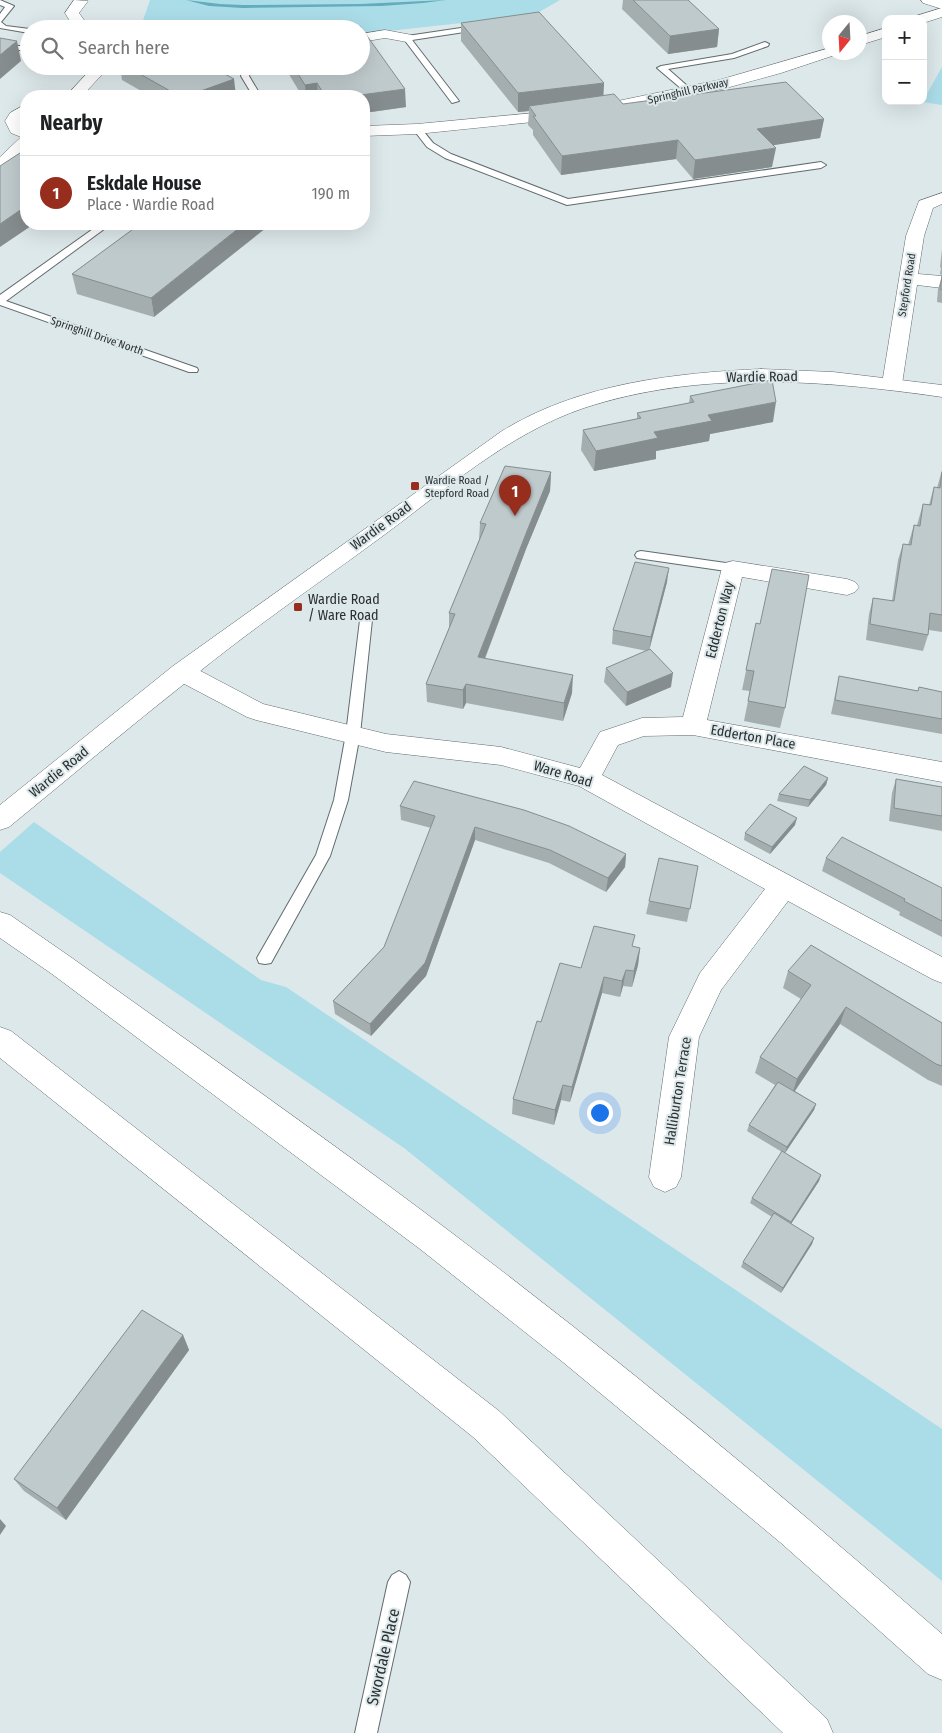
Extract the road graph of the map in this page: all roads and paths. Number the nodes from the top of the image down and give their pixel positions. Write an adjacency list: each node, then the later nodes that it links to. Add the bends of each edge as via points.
1 (928, 0): 4 (main road)
2 (81, 1): 8 (main road, via 72,13)
3 (0, 2): 7 (lane, via 10,6)
4 (942, 5)
5 (942, 12): 6 (main road)
6 (927, 17)
7 (0, 20)
8 (76, 20)
9 (491, 26): 14 (lane)
10 (1, 27): 11 (lane)
11 (20, 30)
12 (882, 33): 15 (main road)
13 (370, 36): 14 (main road, via 384,34)
14 (407, 38): 25 (lane)
15 (867, 39)
16 (764, 44): 24 (lane, via 734,56 661,68)
17 (0, 46): 18 (lane)
18 (20, 48)
19 (822, 55): 24 (main road, Springhill Parkway)
20 (94, 75): 22 (main road)
21 (245, 75): 23 (lane)
22 (80, 90)
23 (253, 90)
24 (690, 93): 26 (main road, Springhill Parkway)
25 (455, 101)
26 (597, 110)
27 (20, 113): 28 (main road)
28 (0, 114)
29 (578, 114): 31 (main road)
30 (20, 115): 32 (main road, via 14,126)
31 (417, 129): 33 (main road); 35 (lane, via 430,146 448,156 567,202)
32 (20, 131)
33 (370, 131)
34 (20, 147): 36 (main road)
35 (821, 165)
36 (0, 166)
37 (942, 198): 39 (main road, Stepford Road, via 925,205 915,236)
38 (98, 230): 41 (lane)
39 (908, 279): 40 (main road); 43 (main road, Stepford Road)
40 (942, 282)
41 (0, 301): 42 (lane, Springhill Drive North)
42 (193, 370)
43 (892, 384): 44 (main road, Wardie Road); 49 (main road, Wardie Road, via 805,376 720,378 619,393 542,417 478,456)
44 (942, 391)
45 (641, 555): 46 (lane)
46 (733, 568): 47 (main road, Edderton Way); 50 (main road, Edderton Way)
47 (847, 587)
48 (366, 620): 51 (lane)
49 (182, 672): 51 (main road, Ware Road, via 256,711); 54 (main road, Wardie Road)
50 (693, 726): 52 (main road, Edderton Place); 53 (main road, Edderton Place, via 642,727 609,739)
51 (353, 734): 53 (main road, Ware Road, via 386,743 500,756); 57 (lane, via 341,800 323,856)
52 (942, 772)
53 (587, 779): 55 (main road, Ware Road)
54 (3, 818)
55 (784, 885): 58 (main road, Ware Road); 60 (main road, Halliburton Terrace, via 710,982 684,1037)
56 (0, 923): 62 (main road, via 447,1250 706,1456)
57 (265, 958)
58 (942, 971)
59 (0, 1040): 64 (main road, via 486,1424)
60 (665, 1177)
61 (399, 1582): 63 (lane, Swordale Place)
62 (942, 1660)
63 (366, 1733)
64 (813, 1733)

